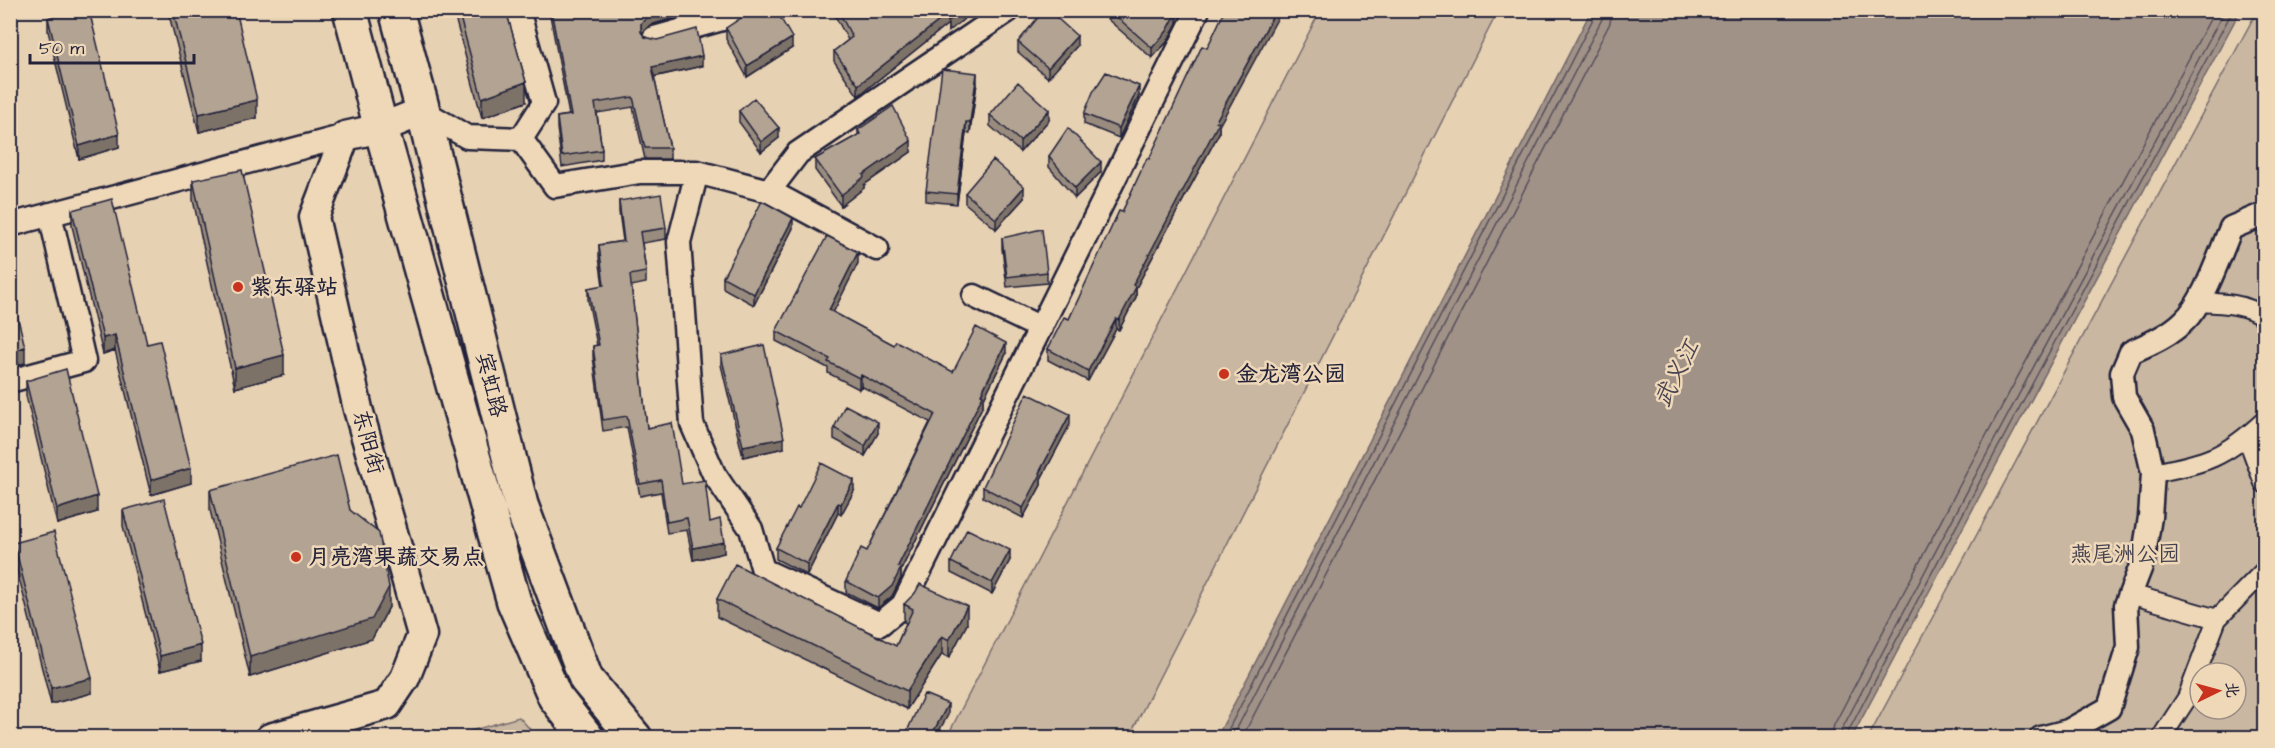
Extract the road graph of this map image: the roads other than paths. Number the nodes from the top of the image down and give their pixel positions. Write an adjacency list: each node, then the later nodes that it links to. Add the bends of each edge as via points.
1 (350, 10): 9 (main road, 宾虹路)
2 (396, 10): 8 (main road, 宾虹路)
3 (518, 10): 11 (street, via 544,103)
4 (755, 10): 7 (street)
5 (1010, 10): 13 (street, via 798,153)
6 (1198, 10): 21 (street)
7 (654, 38)
8 (423, 111): 9 (street); 11 (street, via 467,137); 32 (main road, 宾虹路, via 520,505 586,679)
9 (381, 128): 10 (street); 31 (main road, 宾虹路, via 514,602 555,697)
10 (345, 136): 14 (street); 30 (street, 东阳街, via 314,217 358,408 422,635 405,678 387,705)
11 (521, 139): 12 (street, via 555,186 640,172)
12 (697, 172): 13 (street); 21 (street, via 679,242 692,423 714,474 751,529 763,570 880,624 903,605)
13 (769, 191): 17 (street)
14 (50, 214): 16 (street); 22 (street, via 84,361)
15 (2265, 216): 19 (street, via 2231,228)
16 (10, 225)
17 (877, 249)
18 (974, 296): 21 (street)
19 (2197, 302): 20 (street, via 2253,308); 25 (street, via 2185,320 2131,352 2122,373 2124,397 2143,430)
20 (2265, 316)
21 (1041, 328)
22 (10, 381)
23 (2265, 421): 24 (street)
24 (2247, 437): 25 (street, via 2221,455); 26 (street)
25 (2153, 473): 28 (street, via 2143,561)
26 (2265, 483)
27 (2265, 571): 29 (street)
28 (2130, 594): 29 (street); 33 (street, via 2126,605 2128,647 2109,708 2068,731)
29 (2217, 619): 34 (street, via 2187,698)
30 (270, 738)
31 (587, 738)
32 (635, 738)
33 (2041, 738)
34 (2161, 738)

